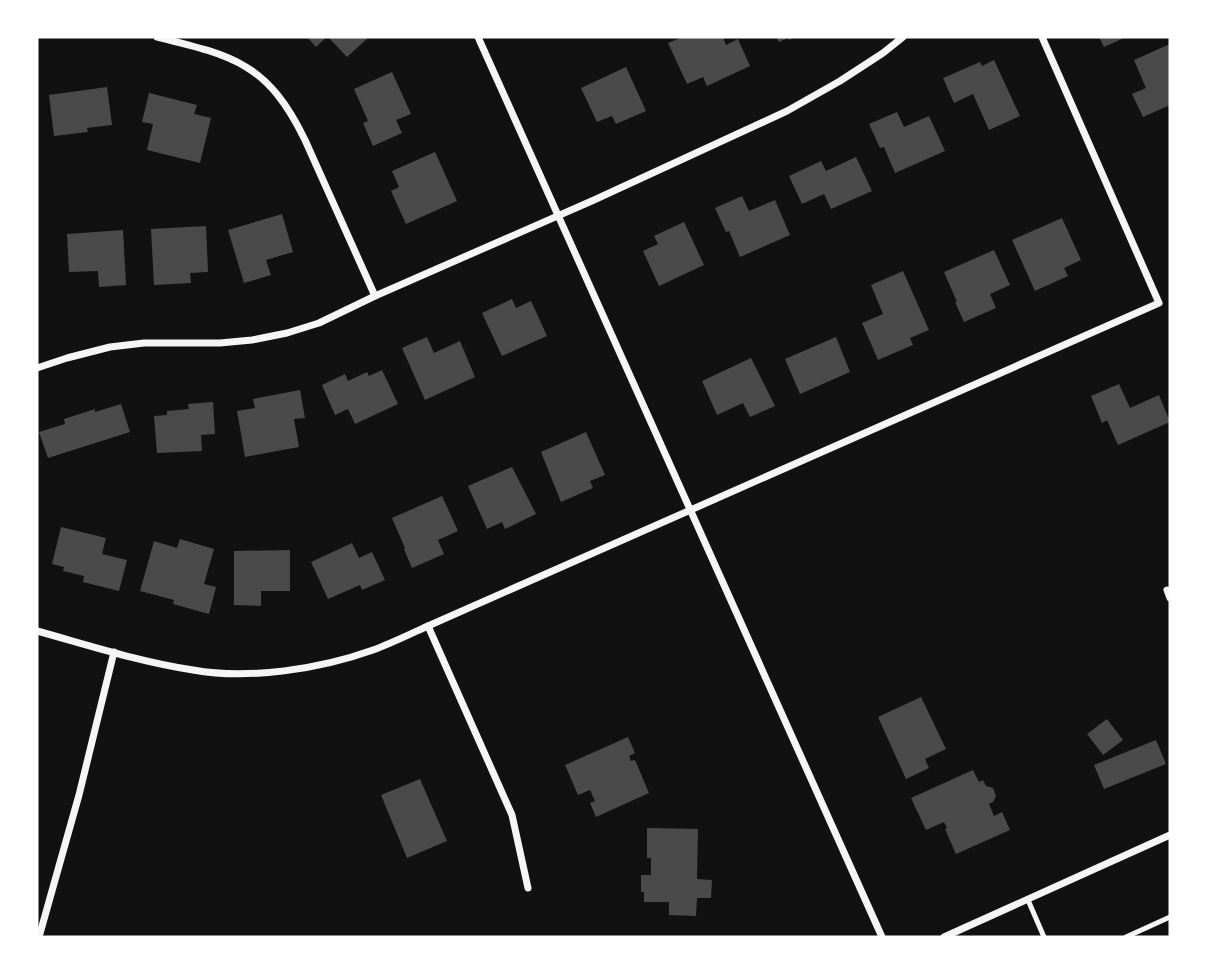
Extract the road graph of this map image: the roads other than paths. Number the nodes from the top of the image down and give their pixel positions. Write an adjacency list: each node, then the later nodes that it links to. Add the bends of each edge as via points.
1 (157, 37): 6 (street, via 228,57 257,74 278,95 305,140)
2 (478, 37): 5 (street)
3 (903, 37): 5 (street, via 813,98)
4 (1042, 37): 8 (street, via 1159,303)
5 (559, 216): 6 (street); 8 (street)
6 (375, 296): 7 (street, via 287,334 220,343 110,347)
7 (37, 368)
8 (690, 510): 9 (street); 17 (street)
9 (428, 626): 11 (street, via 345,659 279,671 195,671); 13 (street, via 512,815)
10 (37, 631): 11 (street)
11 (114, 652): 16 (street)
12 (1170, 835): 14 (street)
13 (528, 888)
14 (1028, 900): 18 (street); 19 (lane)
15 (1170, 917): 20 (lane)
16 (39, 937)
17 (881, 937)
18 (944, 937)
19 (1044, 937)
20 (1126, 937)

